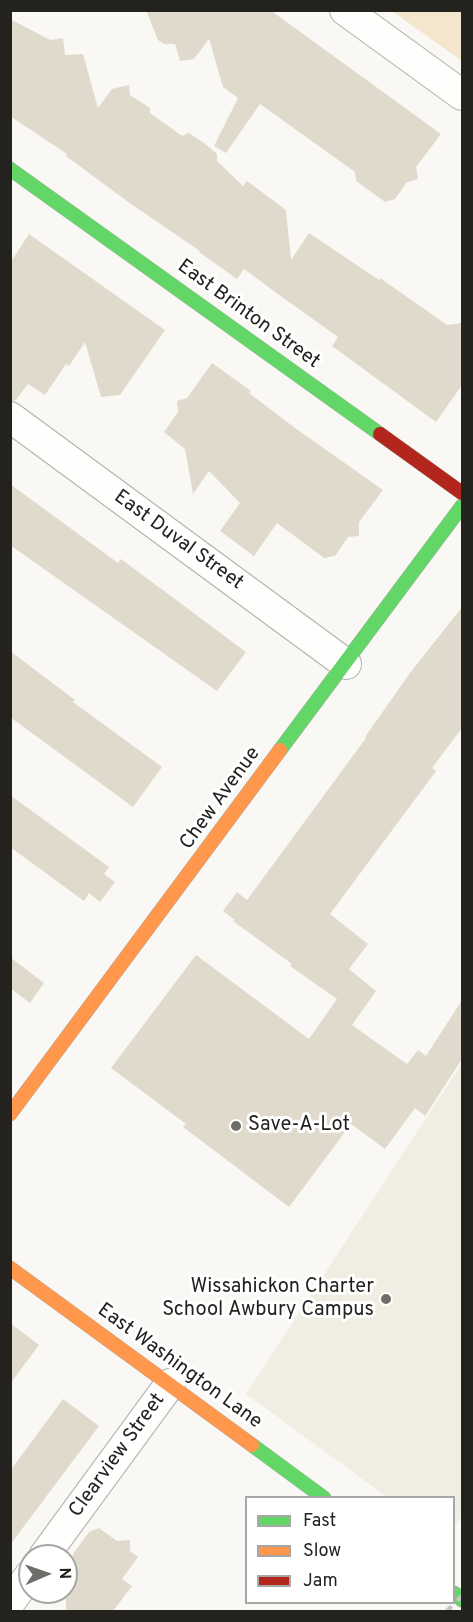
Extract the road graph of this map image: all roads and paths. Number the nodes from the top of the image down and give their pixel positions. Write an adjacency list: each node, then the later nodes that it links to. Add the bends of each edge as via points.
1 (345, 10): 2 (street)
2 (462, 95)
3 (10, 170): 5 (street, East Brinton Street)
4 (10, 417): 7 (street, East Duval Street)
5 (462, 493)
6 (462, 506): 7 (street, Chew Avenue)
7 (346, 664): 8 (street, Chew Avenue)
8 (10, 1114)
9 (10, 1268): 10 (street, East Washington Lane)
10 (170, 1384): 11 (street, East Washington Lane); 12 (street, Clearview Street)
11 (323, 1496)
12 (53, 1544)

